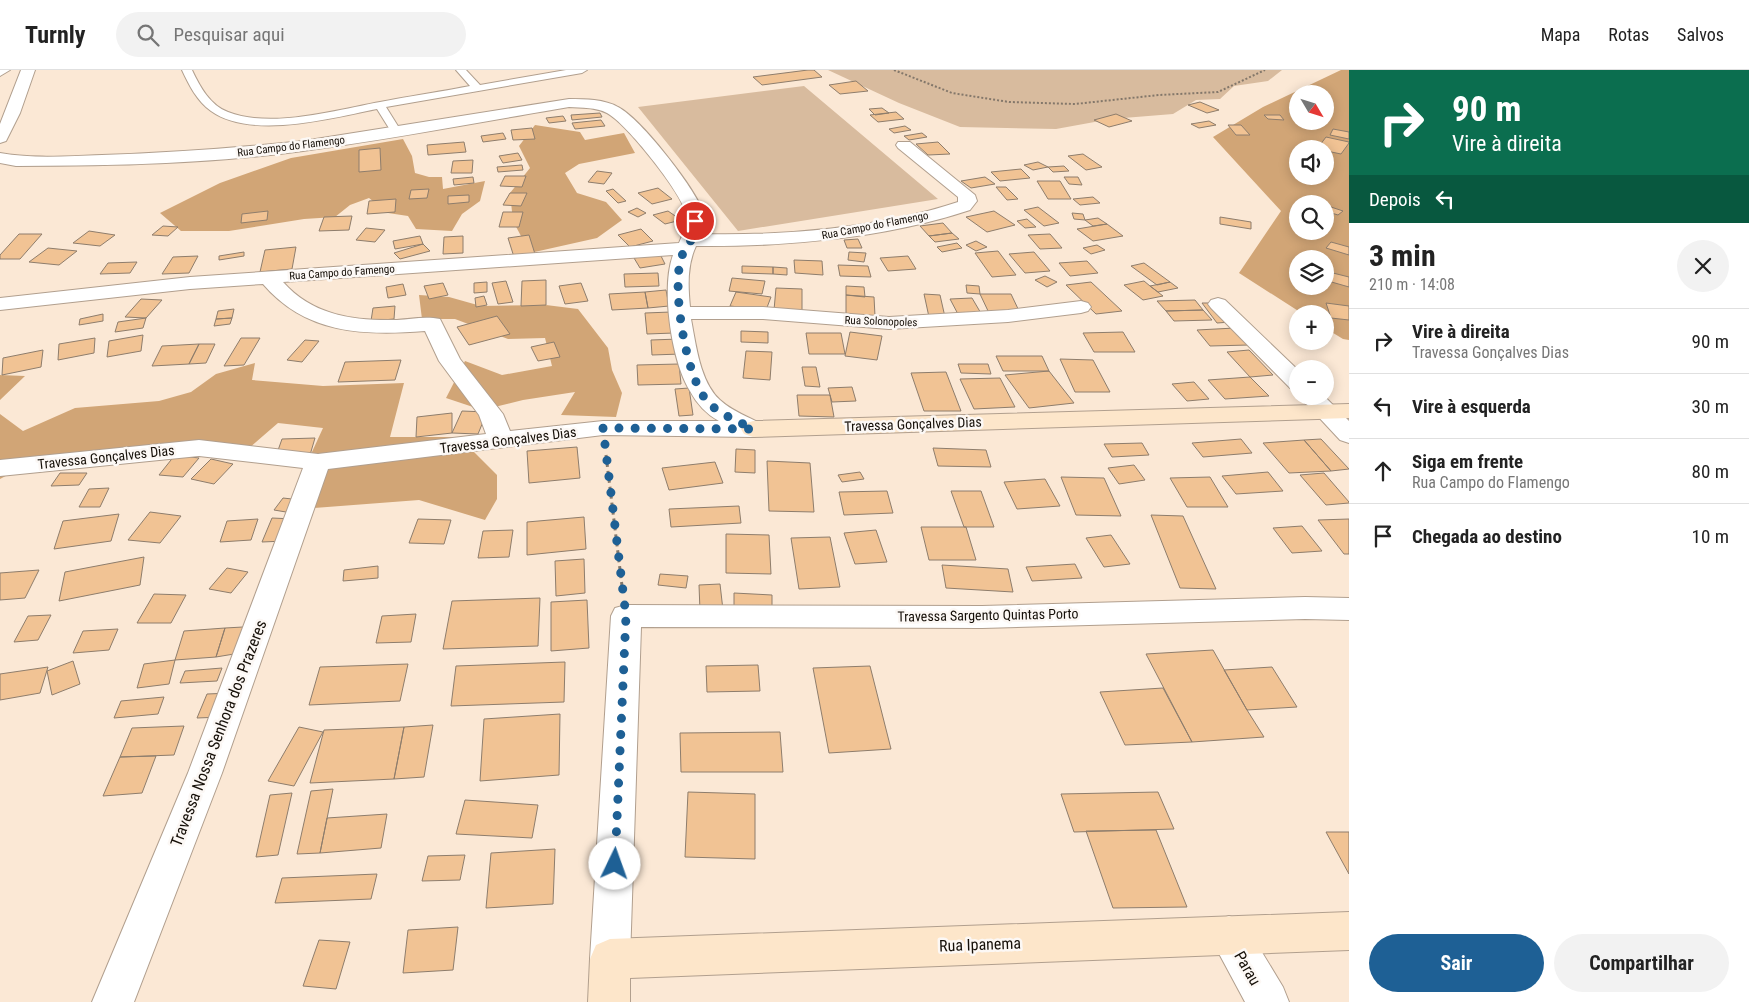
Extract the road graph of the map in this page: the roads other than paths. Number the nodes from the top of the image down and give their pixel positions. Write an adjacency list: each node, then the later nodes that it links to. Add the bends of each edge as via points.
1 (4, 70): 6 (street)
2 (28, 70): 10 (street, via 16,108)
3 (187, 70): 8 (lane, via 209,106 246,120 302,118)
4 (461, 70): 7 (lane)
5 (582, 70): 7 (lane)
6 (0, 72)
7 (477, 88): 8 (lane)
8 (380, 105): 9 (lane)
9 (396, 131): 12 (street, Rua Campo do Flamengo, via 303,146 189,156 30,161); 13 (street, Rua Campo do Flamengo, via 542,107 587,104 613,111 629,122 692,203 695,216)
10 (0, 138)
11 (904, 145): 13 (street, Rua Campo do Flamengo, via 966,195 968,201 964,206 878,226 799,239)
12 (0, 158)
13 (688, 244): 14 (street, Rua Campo do Famengo); 18 (street, via 677,286)
14 (268, 277): 15 (street, Rua Campo do Famengo); 23 (street, via 293,305 338,323 381,328 432,324 450,361 491,414)
15 (0, 304)
16 (1218, 304): 19 (street)
17 (1081, 307): 18 (street, Rua Solonopoles, via 1008,316 889,323 763,314)
18 (681, 313): 21 (street, via 688,362 695,383 717,410)
19 (1289, 374)
20 (1329, 406): 21 (street, Travessa Gonçalves Dias); 22 (street)
21 (753, 429): 23 (street, Travessa Gonçalves Dias, via 603,428)
22 (1349, 435)
23 (501, 441): 24 (street, Travessa Gonçalves Dias)
24 (318, 462): 25 (street, Travessa Gonçalves Dias, via 199,448); 30 (street, Travessa Nossa Senhora dos Prazeres, via 205,773)
25 (0, 468)
26 (1349, 610): 29 (street, Travessa Sargento Quintas Porto, via 1305,608 982,616 626,616)
27 (1349, 931): 28 (street, Rua Ipanema)
28 (1229, 934): 29 (street, Rua Ipanema); 32 (street, Parau)
29 (610, 959): 31 (street)
30 (113, 1002)
31 (609, 1002)
32 (1268, 1002)

